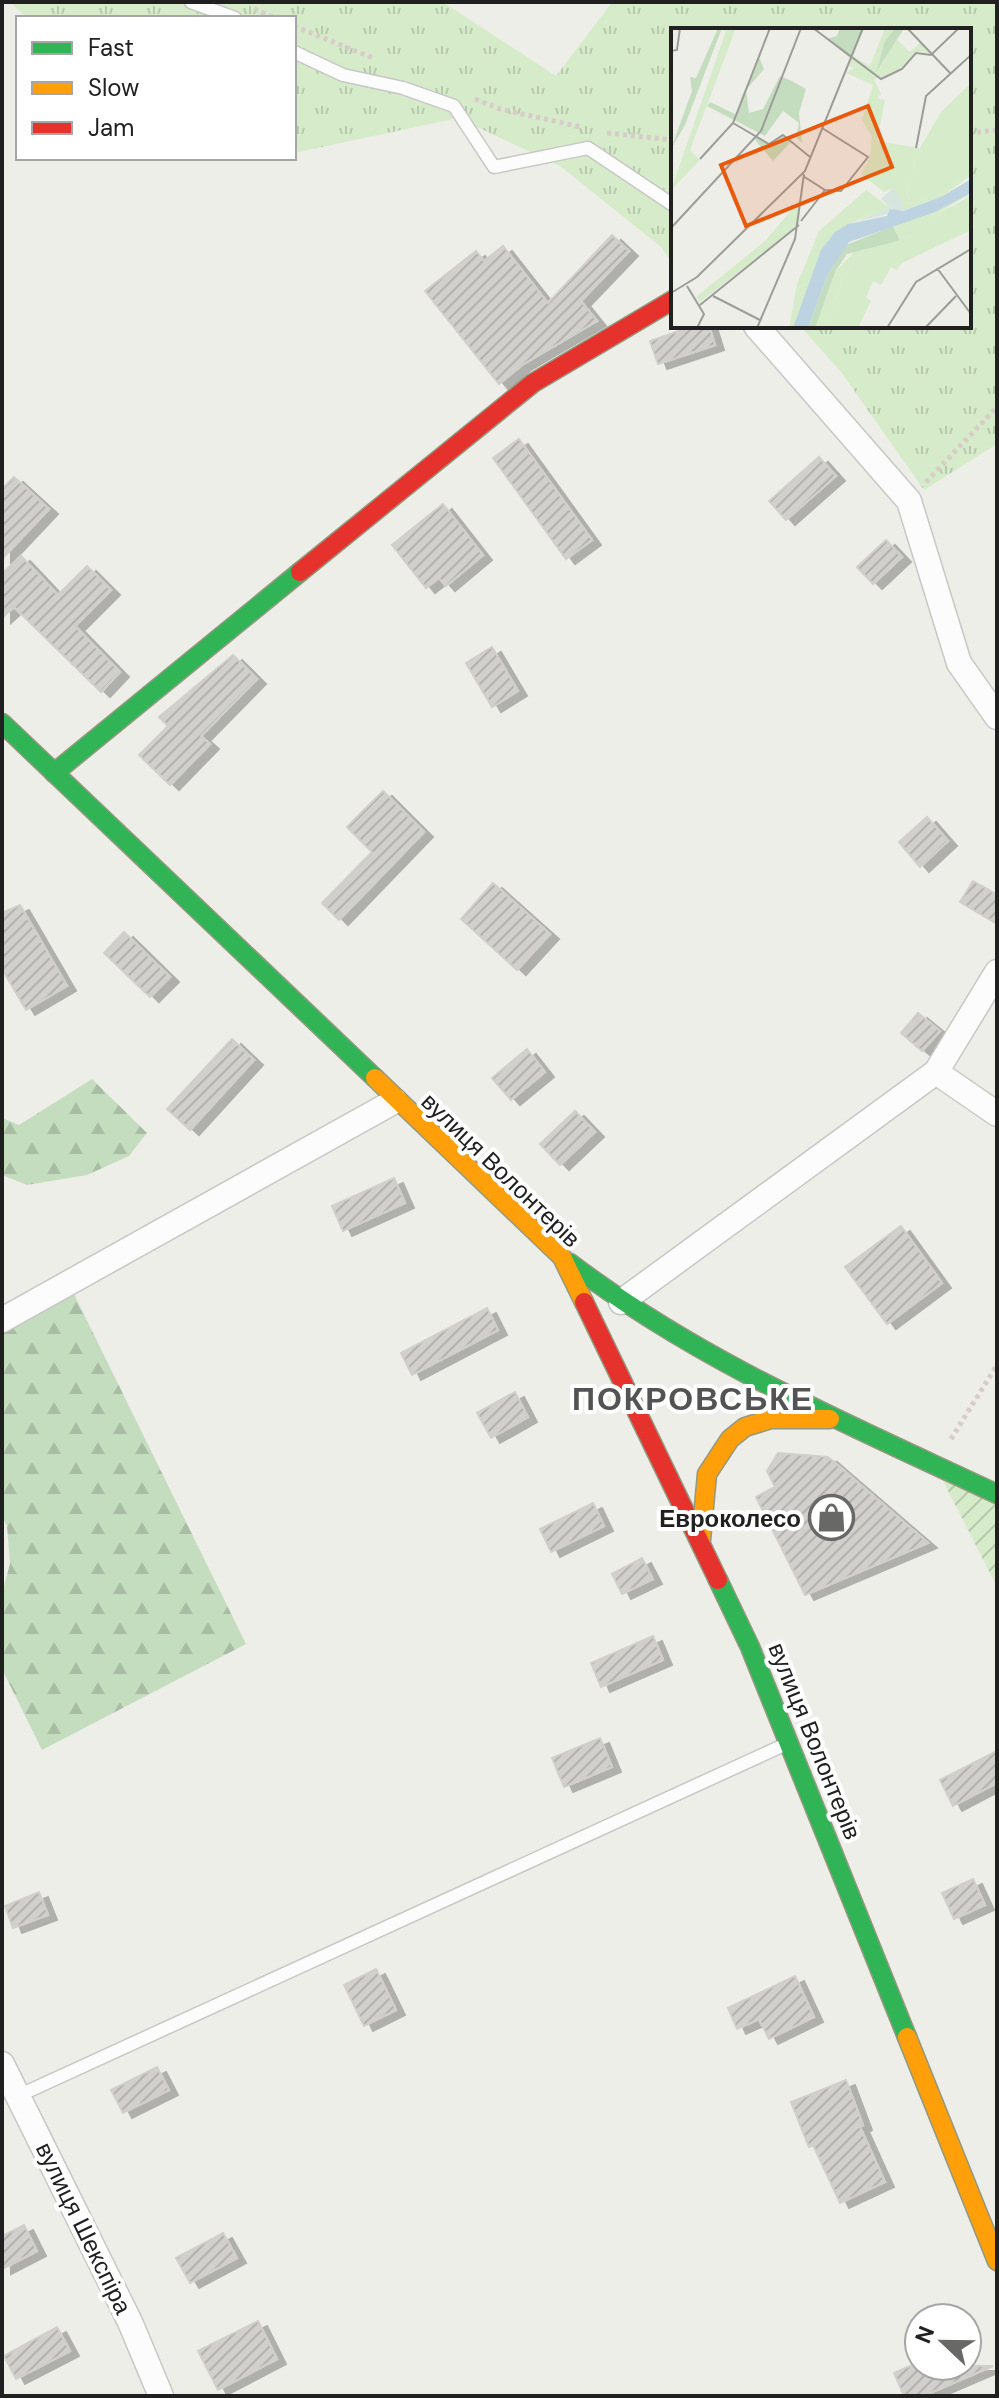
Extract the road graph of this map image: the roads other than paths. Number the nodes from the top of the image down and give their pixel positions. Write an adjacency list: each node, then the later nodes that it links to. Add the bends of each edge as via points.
1 (191, 2): 2 (lane)
2 (230, 16)
3 (296, 53): 4 (lane, via 343,75 454,106 494,167 588,148)
4 (671, 204)
5 (671, 301): 9 (street, via 533,383)
6 (758, 328): 7 (street, via 909,501 959,663)
7 (997, 717)
8 (2, 723): 9 (street, вулиця Волонтерів)
9 (54, 773): 12 (street, вулиця Волонтерів)
10 (997, 972): 11 (street)
11 (936, 1072): 13 (street); 15 (street)
12 (395, 1101): 14 (street, вулиця Волонтерів); 16 (street)
13 (997, 1114)
14 (562, 1257): 15 (street); 19 (street, вулиця Волонтерів)
15 (621, 1302): 17 (street, via 724,1365)
16 (2, 1320)
17 (842, 1419): 18 (street); 19 (street, via 771,1419 745,1427 730,1439 707,1474)
18 (997, 1494)
19 (700, 1541): 20 (street, вулиця Волонтерів)
20 (791, 1742): 22 (lane); 23 (street, вулиця Волонтерів)
21 (2, 2064): 22 (street, вулиця Шекспіра)
22 (20, 2095): 24 (street, вулиця Шекспіра)
23 (997, 2261)
24 (161, 2396)

